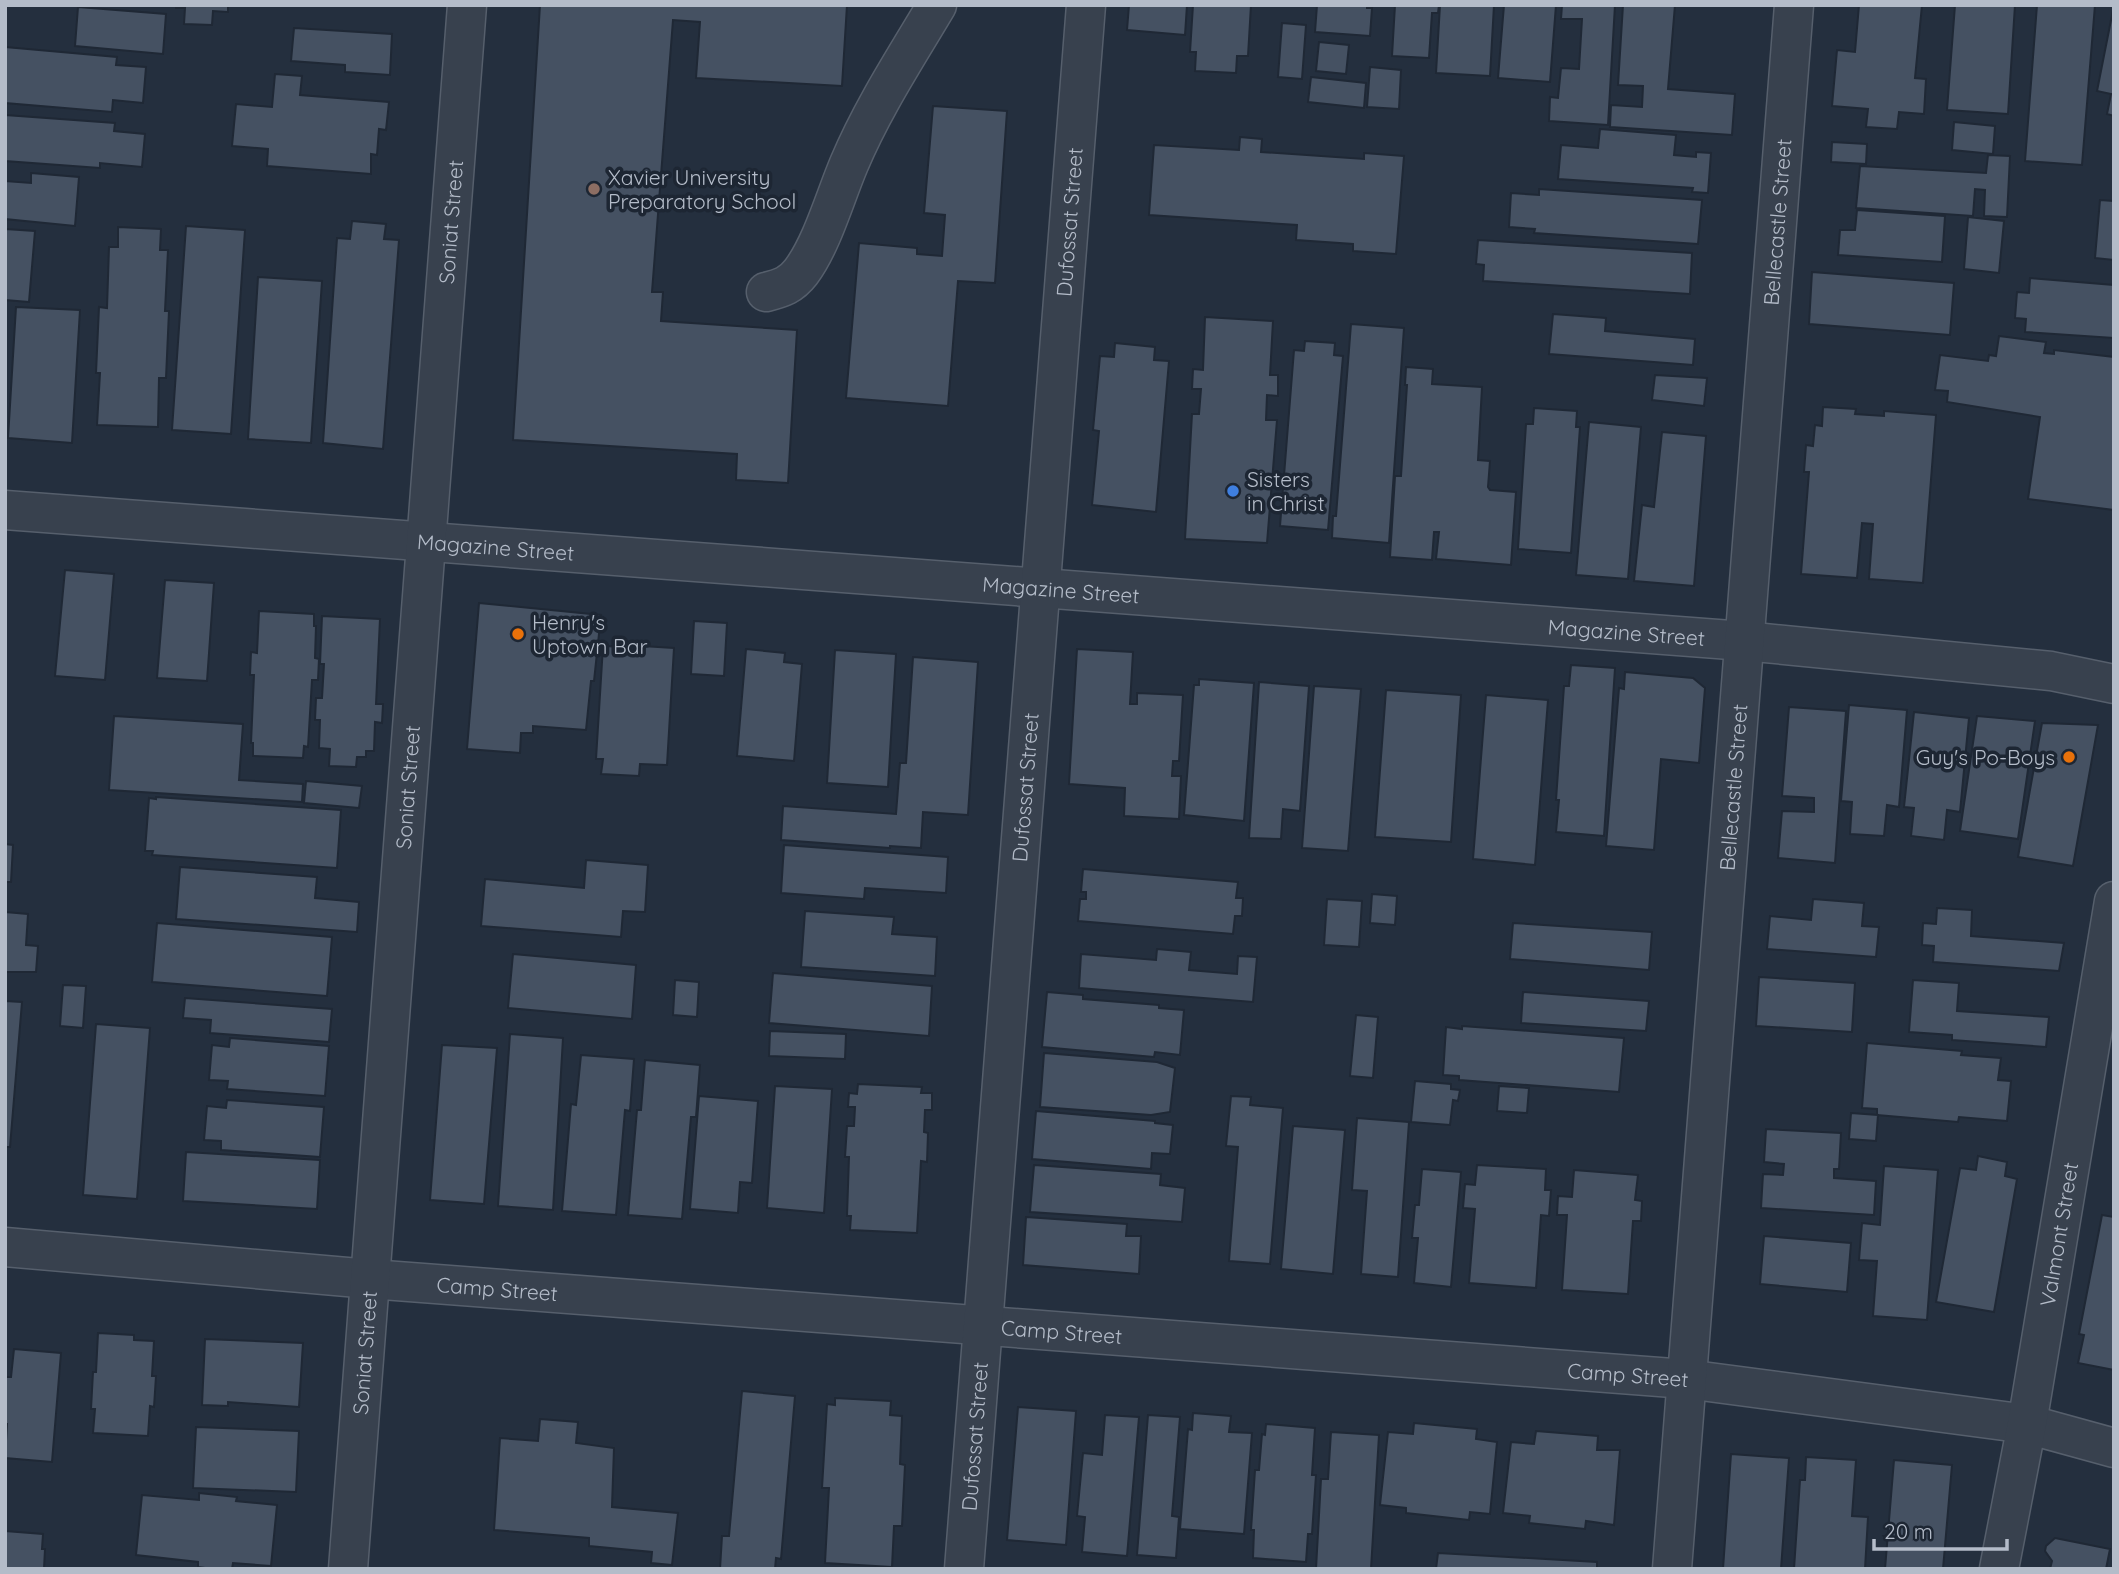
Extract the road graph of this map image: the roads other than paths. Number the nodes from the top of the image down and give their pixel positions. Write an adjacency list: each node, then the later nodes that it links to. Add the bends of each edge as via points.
1 (467, 5): 7 (street, Soniat Street)
2 (937, 5): 5 (street, via 878,105 803,269 789,286)
3 (1086, 5): 8 (street, Dufossat Street)
4 (1794, 5): 9 (street, Bellecastle Street)
5 (766, 292)
6 (5, 510): 7 (street, Magazine Street)
7 (426, 542): 8 (street, Magazine Street); 13 (street, Soniat Street)
8 (1041, 588): 9 (street, Magazine Street); 14 (street, Dufossat Street)
9 (1744, 641): 10 (street, Magazine Street, via 2051,671); 15 (street, Bellecastle Street)
10 (2114, 684)
11 (2114, 901): 16 (street, Valmont Street)
12 (5, 1247): 13 (street, Camp Street)
13 (370, 1279): 14 (street, Camp Street); 18 (street, Soniat Street)
14 (983, 1324): 15 (street, Camp Street); 19 (street, Dufossat Street)
15 (1686, 1379): 16 (street, Camp Street); 20 (street, Bellecastle Street)
16 (2027, 1424): 17 (street, Camp Street); 21 (street, Valmont Street)
17 (2114, 1448)
18 (348, 1569)
19 (964, 1569)
20 (1672, 1569)
21 (1999, 1569)

